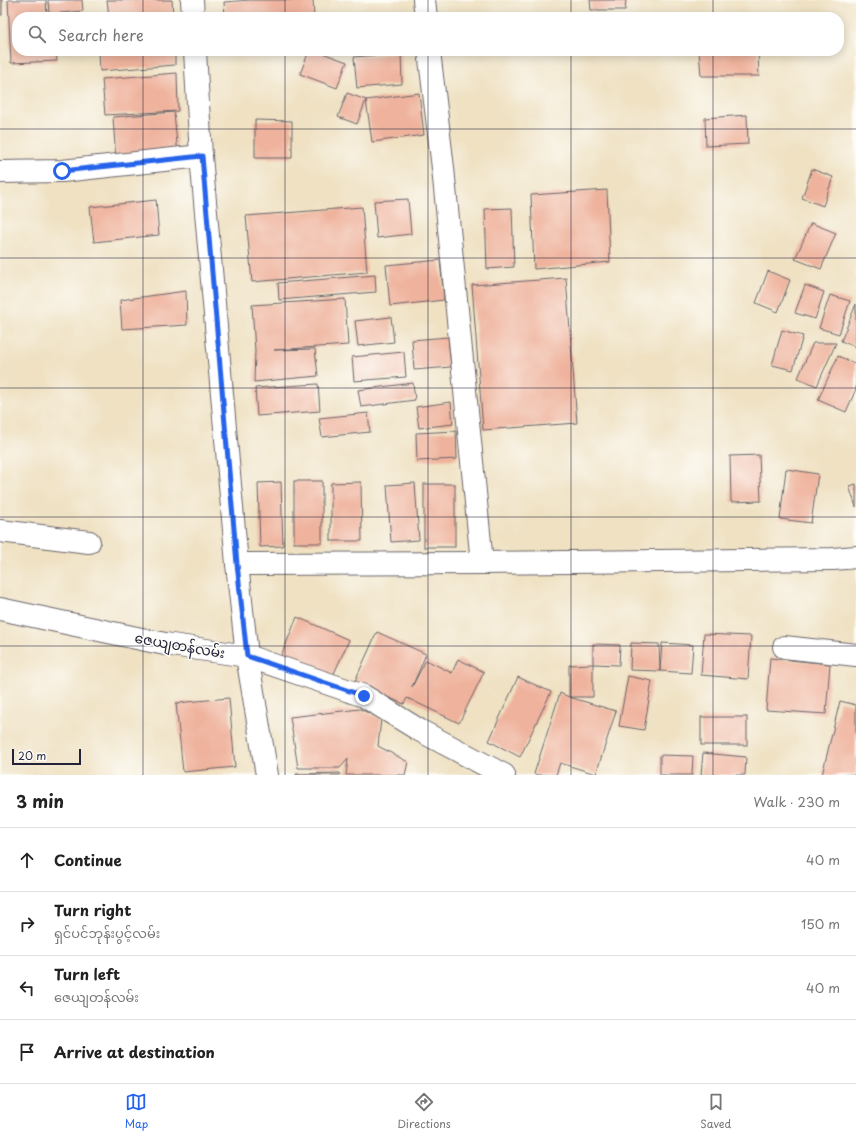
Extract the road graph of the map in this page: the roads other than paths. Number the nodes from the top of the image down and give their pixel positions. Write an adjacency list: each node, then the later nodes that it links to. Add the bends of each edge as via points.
1 (192, 0): 3 (street)
2 (424, 0): 4 (street)
3 (193, 12)
4 (425, 12)
5 (195, 56): 7 (street)
6 (431, 56): 12 (street)
7 (202, 156): 8 (street, via 62,171); 13 (street)
8 (0, 172)
9 (0, 531): 10 (street)
10 (89, 542)
11 (856, 557): 12 (street)
12 (482, 563): 13 (street)
13 (237, 564): 17 (street)
14 (0, 609): 17 (street, ဇေယျတန်လမ်း, via 165,644)
15 (784, 647): 16 (street)
16 (856, 655)
17 (247, 656): 18 (street); 19 (street, ဇေယျတန်လမ်း, via 364,696 418,730)
18 (267, 775)
19 (504, 775)

